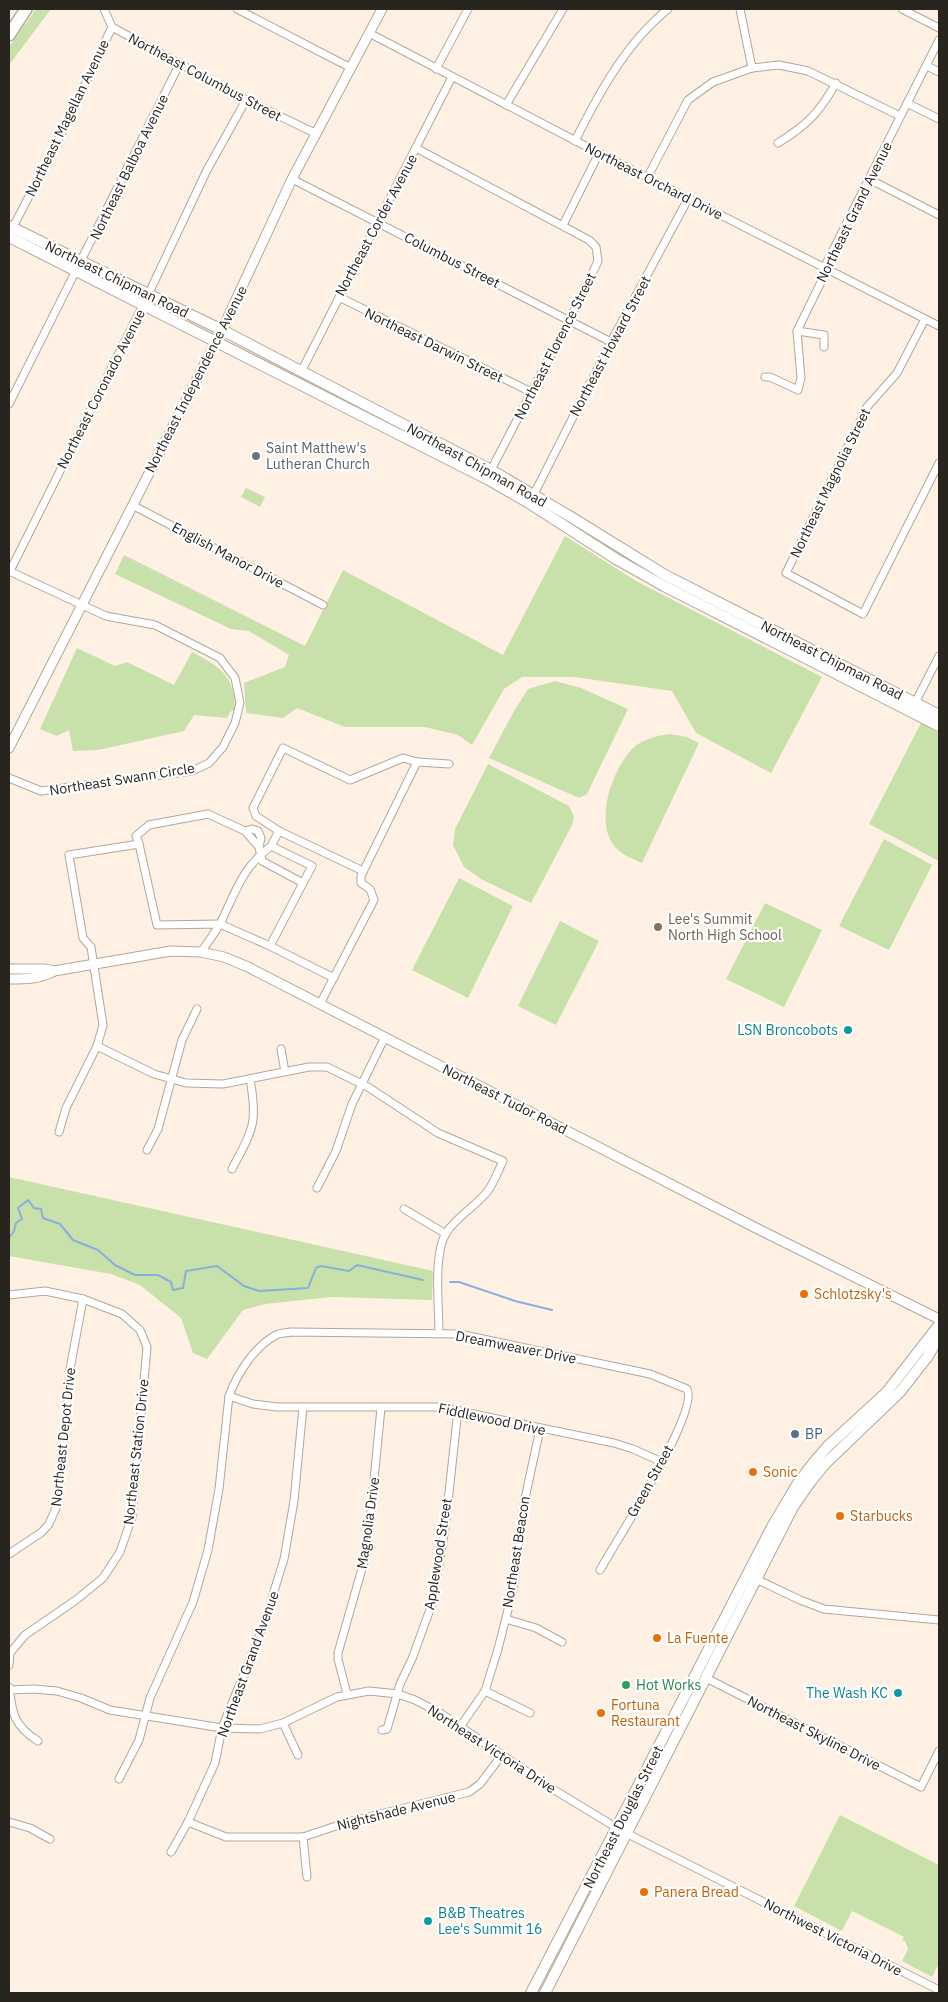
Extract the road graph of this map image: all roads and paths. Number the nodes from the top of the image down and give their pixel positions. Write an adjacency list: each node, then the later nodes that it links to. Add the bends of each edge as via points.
1 (26, 9): 13 (main road)
2 (104, 9): 10 (street, Northeast Columbus Street)
3 (237, 9): 17 (street)
4 (382, 9): 12 (street, Northeast Independence Avenue)
5 (468, 9): 19 (street)
6 (563, 9): 25 (street)
7 (668, 9): 29 (street, via 654,20 627,53 596,99)
8 (740, 9): 18 (street)
9 (902, 9): 11 (street)
10 (112, 27): 15 (street, Northeast Columbus Street); 40 (street, Northeast Magellan Avenue, via 69,119)
11 (939, 28)
12 (370, 33): 17 (street, Northeast Independence Avenue); 19 (street, Northeast Orchard Drive)
13 (9, 35)
14 (939, 40): 16 (street, Northeast Grand Avenue)
15 (180, 63): 23 (street, Northeast Columbus Street); 41 (street, Northeast Balboa Avenue)
16 (927, 66): 20 (street); 24 (street, Northeast Grand Avenue)
17 (351, 68): 28 (street, Northeast Independence Avenue)
18 (752, 68): 22 (street, via 779,65 808,71); 33 (street, via 713,82 688,100)
19 (436, 70): 21 (street, Northeast Orchard Drive)
20 (939, 72)
21 (452, 77): 25 (street, Northeast Orchard Drive); 31 (street, Northeast Corder Avenue)
22 (836, 83): 26 (street); 30 (street, via 809,121)
23 (246, 100): 28 (street, Northeast Columbus Street); 45 (street, Northeast Coronado Avenue, via 207,170)
24 (907, 103): 26 (street, Northeast Grand Avenue); 27 (street)
25 (506, 105): 29 (street, Northeast Orchard Drive)
26 (900, 116): 35 (street, Northeast Grand Avenue)
27 (939, 120)
28 (316, 134): 34 (street, Northeast Independence Avenue)
29 (575, 141): 32 (street, Northeast Orchard Drive)
30 (778, 143)
31 (416, 148): 38 (street, Northeast Corder Avenue); 39 (street, Northeast Florence Street)
32 (599, 153): 33 (street, Northeast Orchard Drive); 39 (street)
33 (647, 178): 36 (street, Northeast Orchard Drive)
34 (292, 179): 38 (street, Columbus Street); 49 (street, Northeast Independence Avenue)
35 (869, 179): 37 (street); 42 (street, Northeast Grand Avenue)
36 (688, 199): 42 (street, Northeast Orchard Drive); 52 (street, Northeast Howard Street)
37 (939, 215)
38 (378, 222): 44 (street, Northeast Corder Avenue); 47 (street, Columbus Street)
39 (563, 225): 47 (street, Northeast Florence Street, via 596,247 598,261)
40 (10, 231): 41 (main road, Northeast Chipman Road); 43 (main road, Northeast Chipman Road)
41 (82, 261): 43 (street, Northeast Balboa Avenue); 45 (main road, Northeast Chipman Road)
42 (824, 268): 46 (street, Northeast Orchard Drive); 50 (street, Northeast Grand Avenue, via 823,278)
43 (77, 271): 45 (main road, Northeast Chipman Road); 58 (street, Northeast Balboa Avenue)
44 (338, 297): 54 (street, Northeast Corder Avenue); 57 (street, Northeast Darwin Street)
45 (146, 299): 49 (main road, Northeast Chipman Road); 51 (main road, Northeast Chipman Road); 64 (street, Northeast Coronado Avenue)
46 (925, 319): 48 (street, Northeast Orchard Drive); 60 (street, Northeast Magnolia Street, via 897,373 867,407 786,573 863,614)
47 (569, 320): 52 (street, Columbus Street); 57 (street, Northeast Florence Street)
48 (939, 326)
49 (222, 330): 51 (street, Northeast Independence Avenue); 54 (main road, Northeast Chipman Road)
50 (797, 331): 53 (street, via 824,335); 55 (street, via 801,378 798,390)
51 (216, 342): 56 (main road, Northeast Chipman Road); 63 (street, Northeast Independence Avenue)
52 (612, 342): 62 (street, Northeast Howard Street)
53 (824, 347)
54 (301, 372): 59 (main road, Northeast Chipman Road)
55 (765, 377)
56 (297, 382): 59 (main road, via 300,378 306,380); 62 (main road, Northeast Chipman Road, via 489,480)
57 (531, 392): 61 (street, Northeast Florence Street)
58 (9, 404)
59 (370, 407): 61 (main road, Northeast Chipman Road)
60 (939, 463)
61 (491, 470): 62 (main road, Northeast Chipman Road)
62 (531, 498): 68 (main road, Northeast Chipman Road, via 616,559 664,586)
63 (134, 506): 65 (street, English Manor Drive); 66 (street, Northeast Independence Avenue)
64 (9, 571): 66 (street, Northeast Swann Circle)
65 (323, 605)
66 (81, 606): 71 (street, Northeast Independence Avenue); 75 (street, Northeast Swann Circle, via 106,616 155,625 220,658 235,678 240,703 235,724 223,747 209,763 192,771 41,792)
67 (939, 656): 68 (street)
68 (913, 707): 69 (main road, Northeast Chipman Road); 70 (main road, Northeast Chipman Road)
69 (939, 715)
70 (939, 726)
71 (11, 737): 72 (street, Northeast Independence Avenue)
72 (9, 748)
73 (417, 762): 74 (street); 76 (street, via 403,758 350,780 283,748 253,808 256,816); 80 (street)
74 (449, 764)
75 (9, 778)
76 (279, 831): 78 (street); 80 (street)
77 (139, 844): 79 (street, via 136,836 149,825 208,814 245,831 258,831); 82 (street, via 157,925); 85 (street, via 69,855 83,938 91,947)
78 (271, 846): 79 (street); 81 (street, via 312,866)
79 (260, 851): 81 (street, via 262,861); 82 (street, via 244,872)
80 (363, 871): 88 (street, via 361,883 370,889 374,900)
81 (303, 882): 83 (street)
82 (220, 924): 83 (street); 84 (street)
83 (270, 946): 88 (street)
84 (202, 952): 85 (street, Northeast Tudor Road, via 171,951); 90 (street, Northeast Tudor Road, via 248,967)
85 (94, 964): 87 (street, Northeast Tudor Road); 93 (street, via 103,1025)
86 (9, 969): 87 (street, Northeast Tudor Road)
87 (54, 971): 89 (street, Northeast Tudor Road, via 37,978)
88 (334, 978): 90 (street)
89 (9, 979)
90 (320, 1004): 92 (street, Northeast Tudor Road)
91 (197, 1009): 97 (street, via 182,1040)
92 (385, 1037): 98 (street); 107 (street, Northeast Tudor Road)
93 (97, 1046): 97 (street); 99 (street, via 68,1102)
94 (281, 1049): 95 (street)
95 (285, 1072): 96 (street); 98 (street, via 309,1067 327,1068)
96 (250, 1078): 97 (street, via 212,1084); 101 (street, via 255,1105 253,1124)
97 (172, 1080): 100 (street, via 161,1122)
98 (362, 1084): 102 (street, via 336,1151); 104 (street, via 438,1133 503,1161 487,1192)
99 (59, 1132)
100 (147, 1150)
101 (232, 1169)
102 (317, 1188)
103 (404, 1209): 104 (street)
104 (446, 1234): 109 (street, via 439,1260)
105 (9, 1295): 106 (street, Northeast Station Drive, via 45,1291)
106 (83, 1299): 118 (street, Northeast Depot Drive, via 70,1369 56,1508 42,1532); 124 (street, Northeast Station Drive, via 123,1315 140,1330 147,1347 132,1517 120,1552 103,1578 25,1636)
107 (939, 1319)
108 (939, 1325): 120 (main road, Northeast Douglas Street, via 886,1394 828,1446 806,1471 773,1525)
109 (439, 1332): 111 (street, Dreamweaver Drive, via 650,1374); 112 (street, Dreamweaver Drive, via 277,1334 254,1355)
110 (939, 1337): 120 (main road, Northeast Douglas Street, via 900,1392 811,1481)
111 (687, 1389): 117 (street, Green Street, via 689,1396 682,1422)
112 (229, 1396): 113 (street, Fiddlewood Drive, via 265,1406); 134 (street, via 219,1489 208,1550 193,1602)
113 (303, 1407): 114 (street, Fiddlewood Drive); 137 (street, Northeast Grand Avenue, via 294,1501 284,1559 263,1627)
114 (381, 1408): 115 (street, Fiddlewood Drive, via 417,1406); 131 (street, Magnolia Drive, via 366,1556 338,1652)
115 (458, 1410): 116 (street, Fiddlewood Drive); 132 (street, Applewood Street, via 439,1572 427,1620)
116 (540, 1429): 117 (street, Fiddlewood Drive, via 614,1443); 121 (street, Northeast Beacon, via 524,1502)
117 (662, 1462): 119 (street, Green Street)
118 (9, 1554)
119 (600, 1570)
120 (752, 1577): 122 (street, via 824,1609); 125 (main road, Northeast Douglas Street); 127 (main road, Northeast Douglas Street)
121 (506, 1619): 123 (street, via 536,1628); 130 (street, Northeast Beacon)
122 (939, 1620)
123 (562, 1642)
124 (10, 1652): 126 (street, Northeast Station Drive)
125 (702, 1663): 127 (main road, via 700,1671); 146 (main road, Northeast Douglas Street)
126 (9, 1665)
127 (706, 1678): 140 (street, Northeast Skyline Drive, via 921,1787); 146 (main road, Northeast Douglas Street)
128 (9, 1686): 129 (street)
129 (9, 1690): 134 (street, Northeast Victoria Drive, via 34,1688 57,1691 110,1710); 139 (street, via 16,1720)
130 (485, 1691): 133 (street); 136 (street, Northeast Beacon)
131 (347, 1694): 132 (street, Northeast Victoria Drive, via 369,1690); 135 (street, Northeast Victoria Drive)
132 (398, 1694): 136 (street, Northeast Victoria Drive, via 430,1707); 138 (street, Applewood Street, via 387,1729)
133 (530, 1713)
134 (144, 1716): 137 (street, Northeast Victoria Drive); 143 (street, via 139,1740)
135 (283, 1723): 137 (street, Northeast Victoria Drive, via 260,1729); 141 (street)
136 (460, 1727): 142 (street, Northeast Victoria Drive)
137 (222, 1728): 145 (street, Northeast Grand Avenue, via 215,1763)
138 (382, 1730)
139 (38, 1741)
140 (939, 1751)
141 (298, 1754)
142 (502, 1755): 146 (street, Northeast Victoria Drive); 147 (street, Nightshade Avenue, via 480,1784 469,1792 348,1822)
143 (119, 1779)
144 (9, 1822): 148 (street, via 30,1828)
145 (188, 1822): 147 (street, Nightshade Avenue, via 226,1838); 149 (street, Northeast Grand Avenue)
146 (622, 1831): 150 (street, Northeast Victoria Drive); 153 (main road, Northeast Douglas Street); 154 (main road, Northeast Douglas Street)
147 (303, 1838): 151 (street)
148 (50, 1839)
149 (171, 1852)
150 (674, 1856): 152 (street, Northwest Victoria Drive)
151 (307, 1877)
152 (939, 1990)
153 (531, 1993)
154 (545, 1993)

